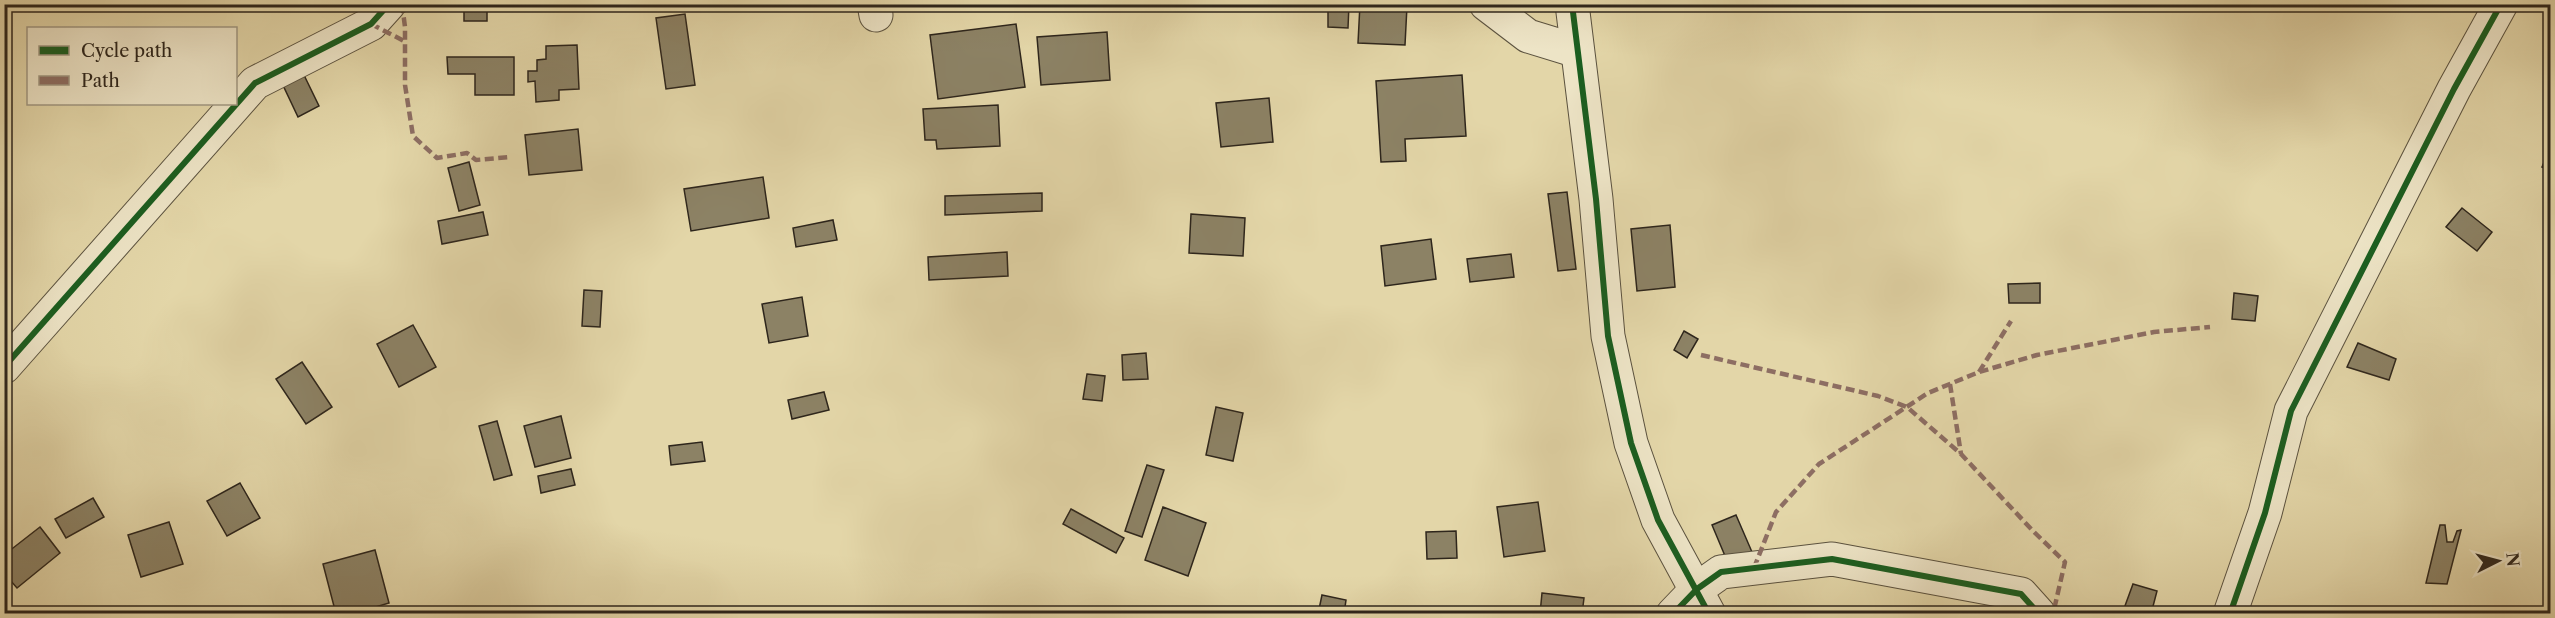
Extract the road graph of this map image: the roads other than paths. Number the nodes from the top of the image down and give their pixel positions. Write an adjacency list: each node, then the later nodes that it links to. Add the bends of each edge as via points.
1 (389, 4): 6 (street, via 371,24 255,83)
2 (1486, 4): 5 (street, via 1528,36)
3 (1572, 4): 5 (street)
4 (2501, 4): 12 (street, via 2291,411 2265,513)
5 (1577, 51): 9 (street, via 1608,336 1631,442 1658,520)
6 (237, 103)
7 (236, 105): 8 (street)
8 (4, 367)
9 (1703, 601): 10 (street); 11 (street, via 1721,572 1832,559 2021,594)
10 (1673, 614)
11 (2039, 614)
12 (2230, 614)

